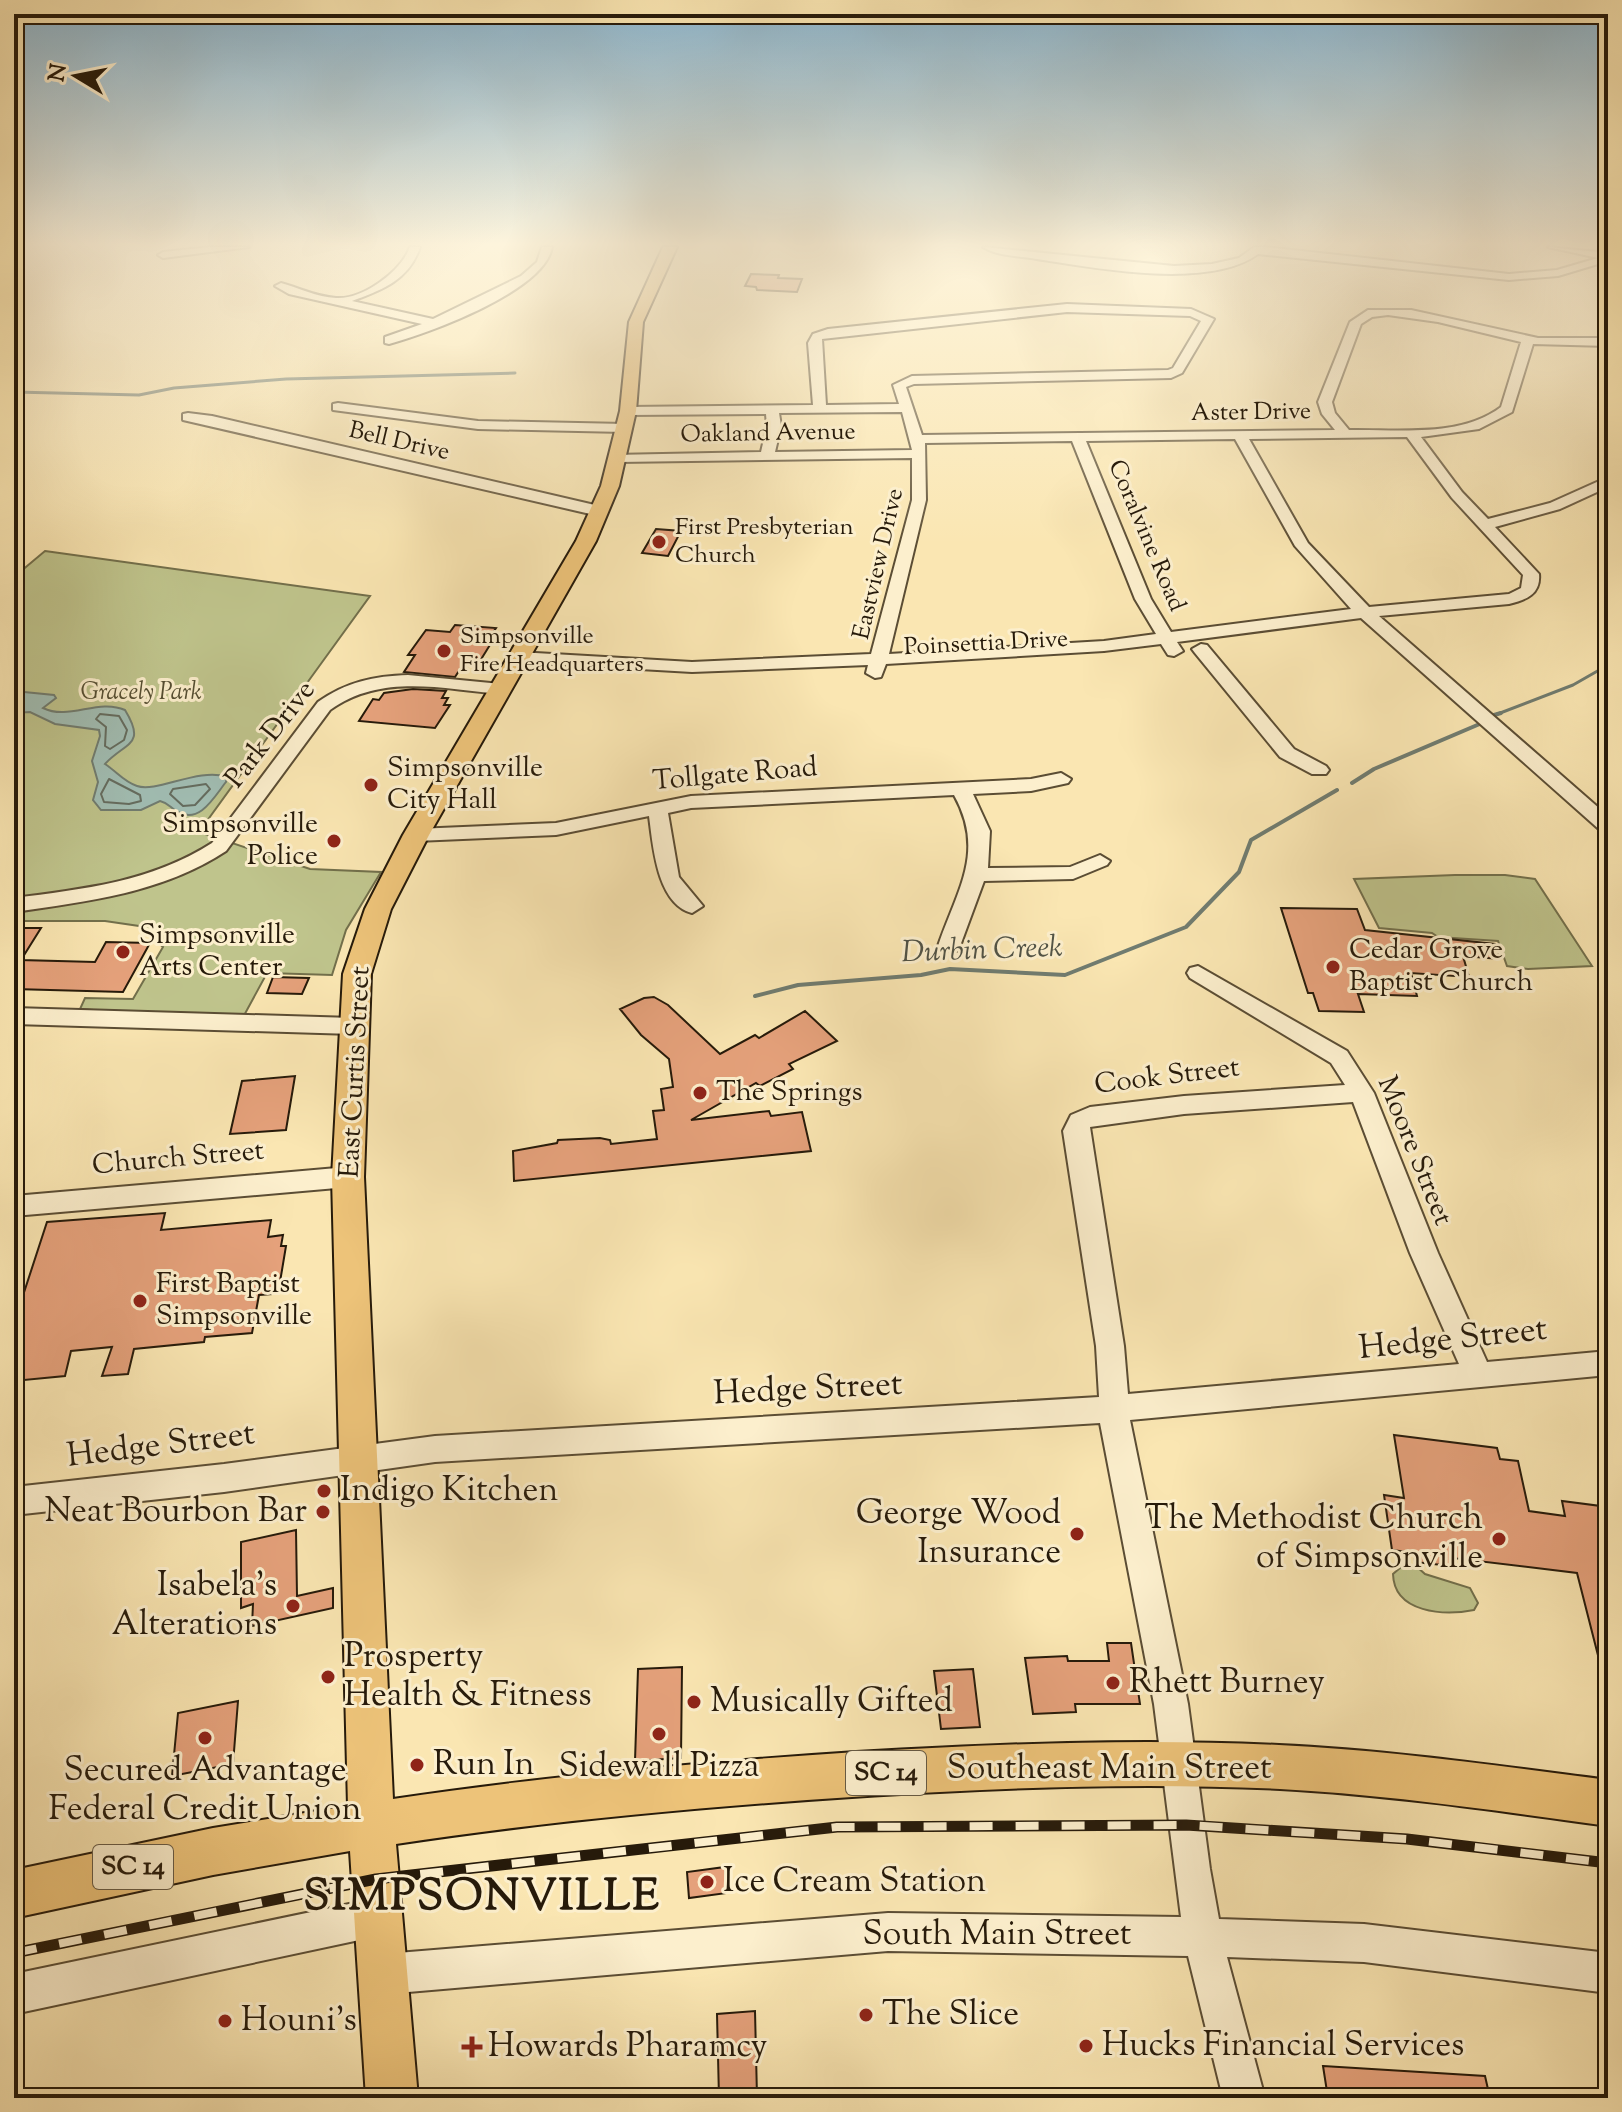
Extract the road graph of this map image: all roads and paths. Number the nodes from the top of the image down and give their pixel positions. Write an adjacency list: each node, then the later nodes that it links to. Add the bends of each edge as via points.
1 (634, 346): 10 (main road, East Curtis Street)
2 (814, 346): 9 (street)
3 (1192, 346): 7 (street, via 1178,370 1148,377 912,380 899,385)
4 (1347, 346): 12 (street, via 1325,398 1329,414)
5 (1527, 346): 13 (street, Aster Drive, via 1514,395 1503,413 1470,427)
6 (338, 407): 16 (street, Oakland Avenue)
7 (907, 408): 9 (street); 17 (street, Eastview Drive)
8 (772, 409): 9 (street); 10 (street); 18 (street)
9 (820, 409)
10 (628, 411): 16 (main road, East Curtis Street)
11 (188, 417): 20 (street, Bell Drive)
12 (1345, 433): 13 (street, Aster Drive); 14 (street, Aster Drive)
13 (1411, 433): 21 (street)
14 (1240, 435): 15 (street, Aster Drive); 23 (street, via 1304,549)
15 (1077, 437): 17 (street, Aster Drive); 25 (street, Coralvine Road, via 1143,599)
16 (622, 443): 18 (street, Oakland Avenue); 20 (main road, East Curtis Street)
17 (918, 447): 18 (street, Oakland Avenue); 27 (street, Eastview Drive, via 919,500)
18 (767, 457)
19 (1608, 481): 21 (street, via 1555,506)
20 (599, 511): 28 (main road, East Curtis Street)
21 (1485, 525): 22 (street, Poinsettia Drive, via 1528,568 1532,585 1517,597)
22 (1460, 606): 23 (street, Poinsettia Drive); 24 (street, Poinsettia Drive)
23 (1363, 613): 24 (street); 25 (street, Poinsettia Drive)
24 (1379, 626): 26 (street, Poinsettia Drive); 33 (street)
25 (1170, 646): 26 (street, Poinsettia Drive); 27 (street, Poinsettia Drive, via 1084,663)
26 (1201, 649): 29 (street, via 1287,753)
27 (877, 666): 28 (street, Poinsettia Drive, via 676,682)
28 (510, 673): 34 (main road, East Curtis Street); 37 (street, Park Drive, via 353,686 324,706 219,847 201,860 135,885)
29 (1319, 770)
30 (1061, 779): 31 (street, Tollgate Road)
31 (960, 788): 32 (street, Tollgate Road); 36 (street, via 974,809 981,840)
32 (657, 807): 34 (street, Tollgate Road, via 556,829); 38 (street, via 669,878)
33 (1608, 827)
34 (416, 835): 42 (main road, East Curtis Street, via 369,931 357,974)
35 (1100, 861): 36 (street, via 1073,873)
36 (978, 875): 39 (street)
37 (14, 905)
38 (692, 906)
39 (949, 946)
40 (1198, 973): 43 (street, Moore Street, via 1339,1057)
41 (14, 1016): 42 (street)
42 (353, 1026): 44 (main road, East Curtis Street)
43 (1362, 1093): 47 (street, Moore Street); 48 (street, Cook Street, via 1184,1105 1080,1121 1076,1131)
44 (348, 1177): 45 (street, Church Street); 49 (main road, East Curtis Street)
45 (14, 1206)
46 (1608, 1363): 47 (street, Hedge Street)
47 (1478, 1375): 48 (street, Hedge Street)
48 (1116, 1410): 49 (street, Hedge Street, via 435,1449); 51 (street, via 1116,1438)
49 (358, 1458): 50 (street, Hedge Street); 53 (main road, East Curtis Street)
50 (14, 1501)
51 (1179, 1764): 52 (main road, Southeast Main Street / SC 14, via 1402,1777); 53 (main road, Southeast Main Street / SC 14, via 997,1766 747,1782 564,1798); 56 (street)
52 (1608, 1803)
53 (371, 1825): 54 (main road, SC 14, via 122,1869); 55 (main road, East Curtis Street)
54 (14, 1894)
55 (378, 1917): 58 (main road, East Curtis Street); 59 (street)
56 (1205, 1940): 57 (street, South Main Street, via 1364,1943); 58 (street, South Main Street, via 888,1932); 61 (street)
57 (1608, 1973)
58 (385, 1974): 60 (main road, East Curtis Street)
59 (14, 1994)
60 (392, 2098)
61 (1244, 2098)

